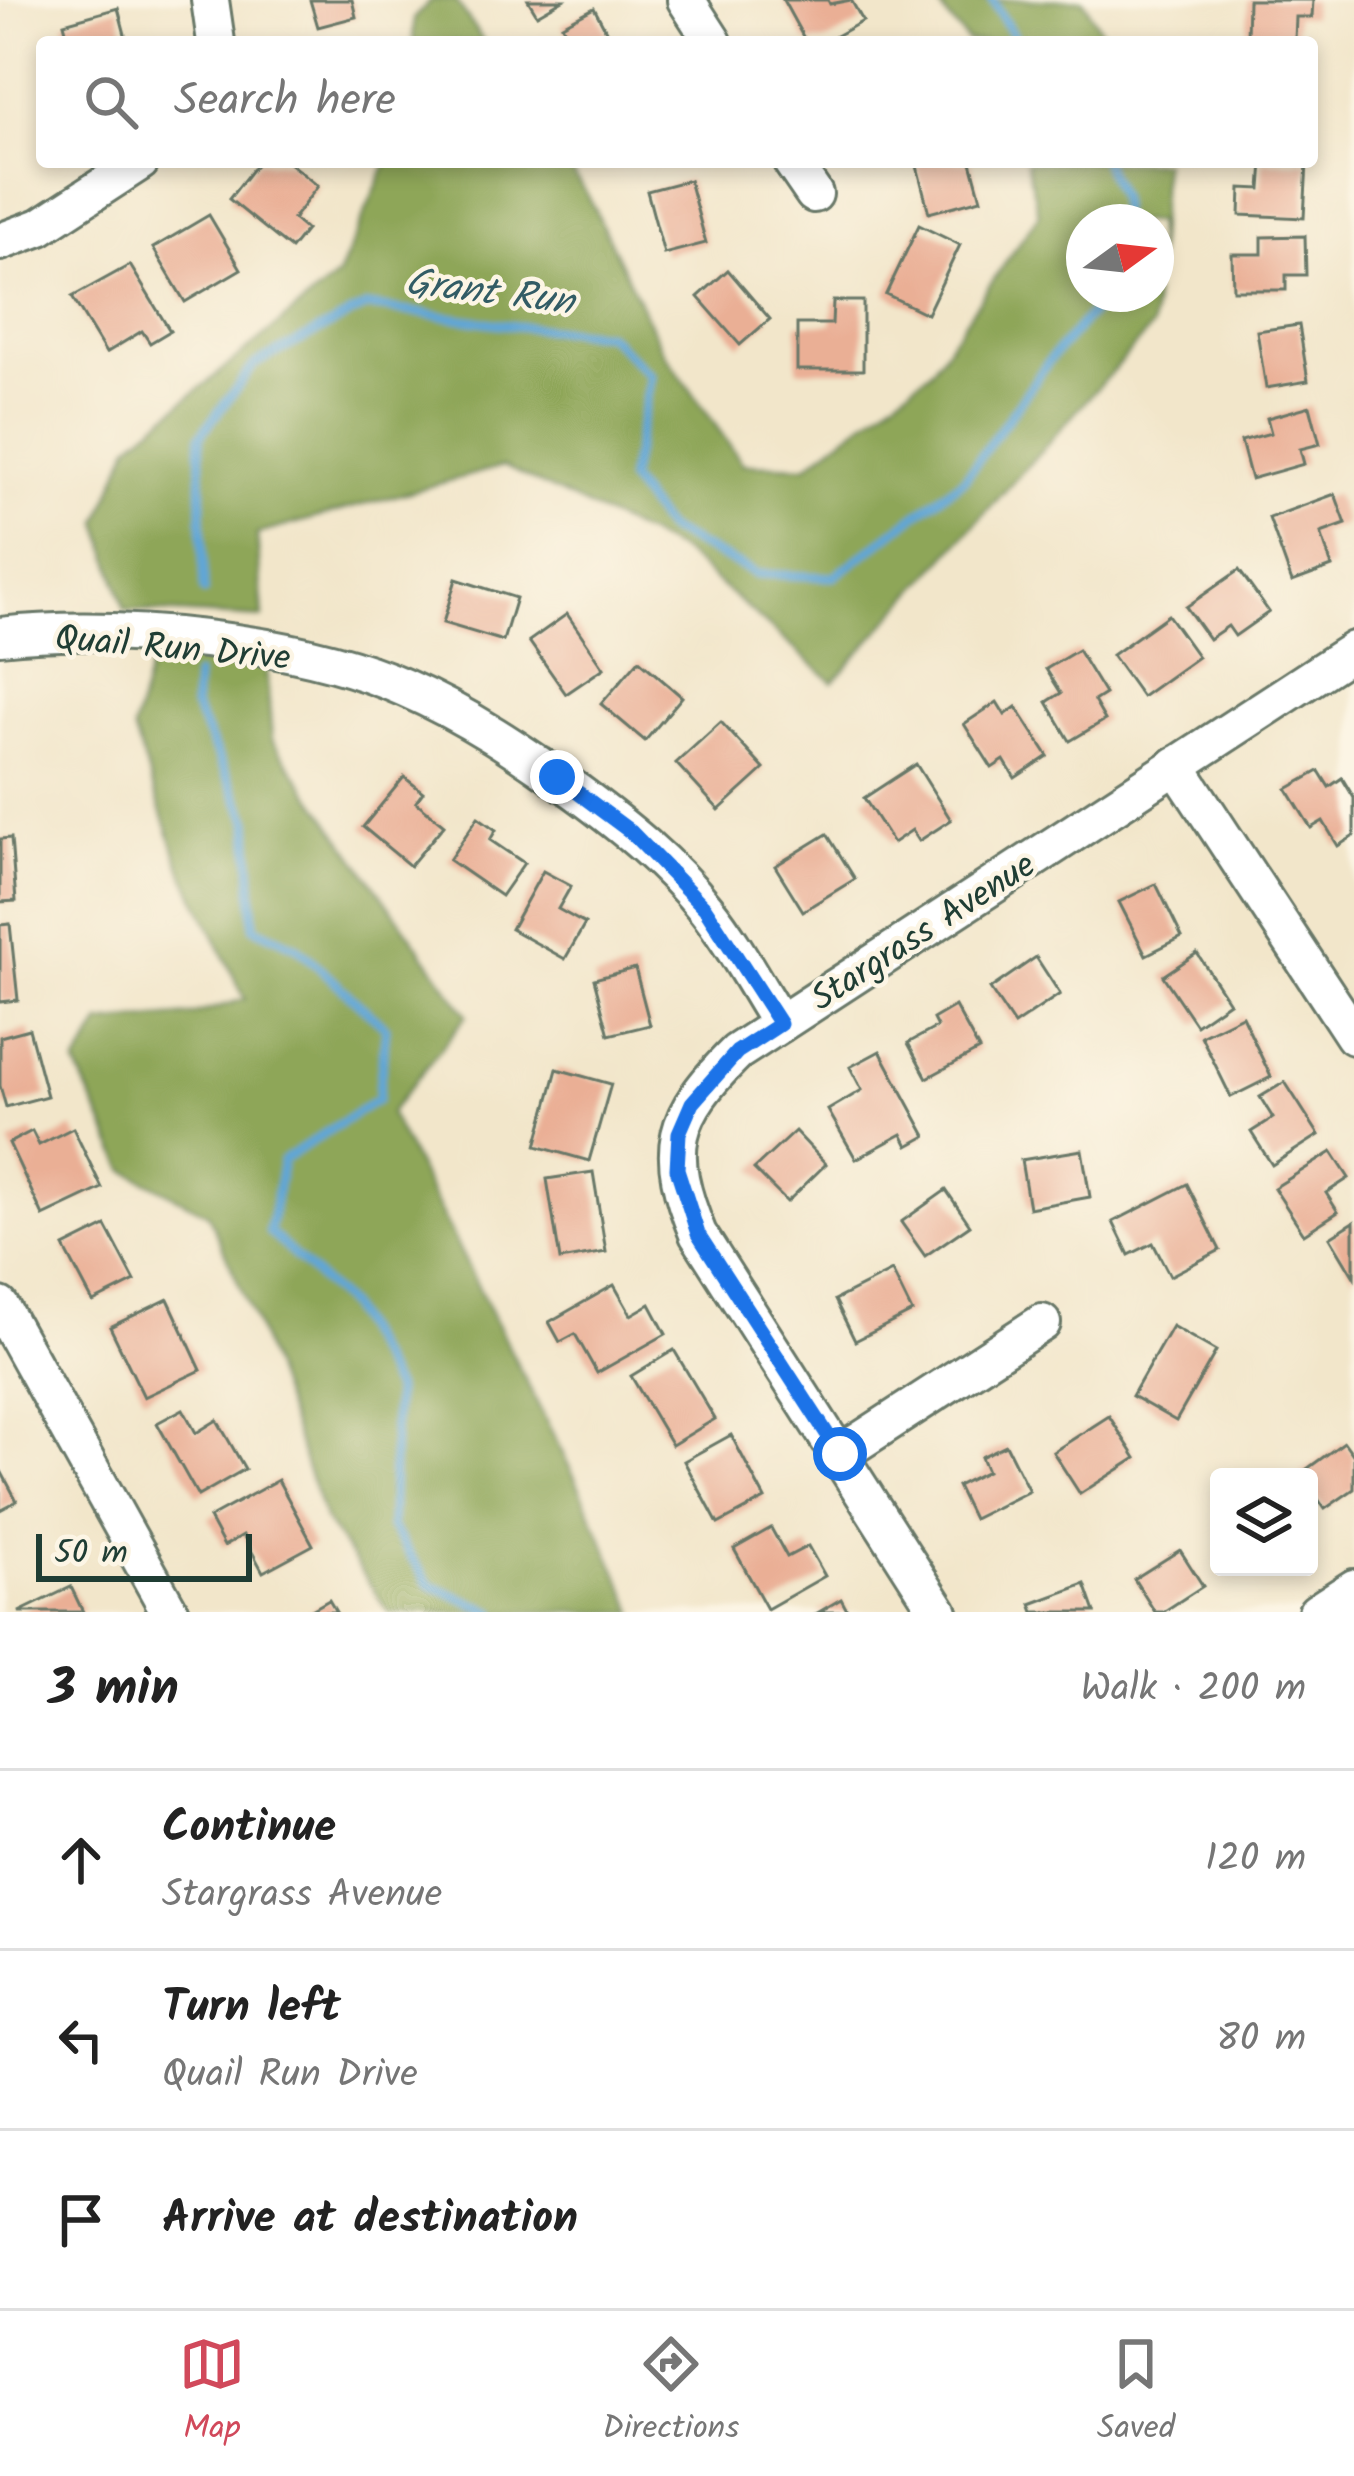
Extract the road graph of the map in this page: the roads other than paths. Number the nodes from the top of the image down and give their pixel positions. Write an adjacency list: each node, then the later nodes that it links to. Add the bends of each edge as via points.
1 (210, 0): 3 (street)
2 (686, 0): 4 (street)
3 (215, 36)
4 (709, 36)
5 (131, 168): 8 (street)
6 (796, 168): 7 (street)
7 (814, 194)
8 (0, 242)
9 (0, 636): 12 (street, Quail Run Drive, via 105,632 251,646 402,686 476,723 631,832 705,908)
10 (1354, 650): 11 (street, Stargrass Avenue)
11 (1176, 765): 12 (street, Stargrass Avenue); 13 (street)
12 (780, 1024): 17 (street, Stargrass Avenue, via 737,1052 692,1103 679,1133 677,1169 698,1234)
13 (1354, 1036)
14 (0, 1306): 16 (street)
15 (1042, 1323): 17 (street)
16 (9, 1343): 19 (street)
17 (840, 1454): 20 (street, Stargrass Avenue)
18 (1354, 1588): 21 (street)
19 (170, 1612)
20 (938, 1612)
21 (1317, 1612)

